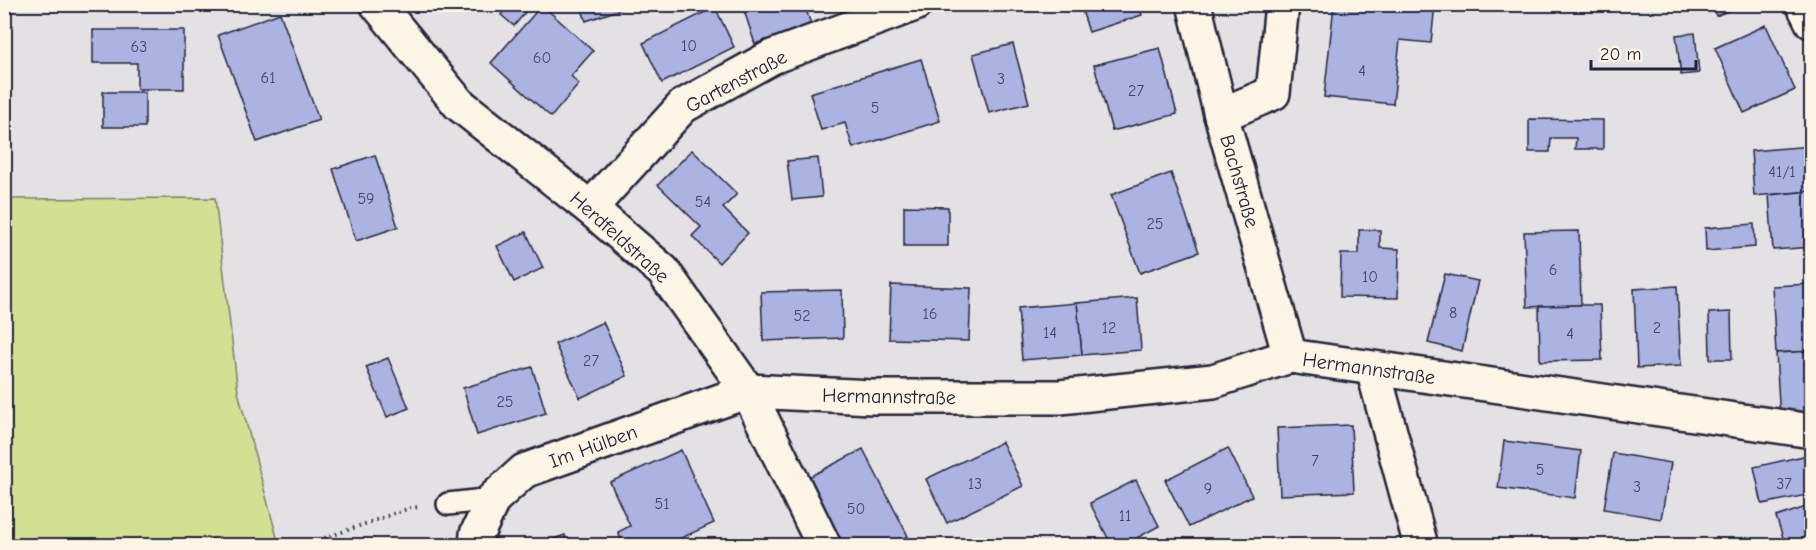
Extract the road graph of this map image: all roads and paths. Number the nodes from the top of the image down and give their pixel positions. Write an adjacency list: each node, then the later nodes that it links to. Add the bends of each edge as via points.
1 (376, 4): 8 (street, Herdfeldstraße, via 459,104)
2 (915, 4): 8 (street, Gartenstraße, via 772,57 683,106)
3 (1194, 4): 7 (street, Bachstraße)
4 (1282, 4): 7 (street, via 1273,93)
5 (1803, 4): 6 (street)
6 (1812, 22)
7 (1221, 115): 9 (street, Bachstraße)
8 (590, 208): 11 (street, Herdfeldstraße, via 663,271)
9 (1290, 356): 10 (street, Hermannstraße); 11 (street, Hermannstraße, via 1213,381 1060,397 872,397)
10 (1373, 369): 12 (street, Hermannstraße); 18 (street)
11 (748, 391): 13 (street, Im Hülben, via 524,471); 17 (street, Herdfeldstraße)
12 (1812, 431)
13 (493, 499): 14 (lane); 16 (street, Im Hülben, via 477,534)
14 (448, 504): 15 (path, via 410,508)
15 (302, 546)
16 (476, 546)
17 (824, 546)
18 (1420, 546)

